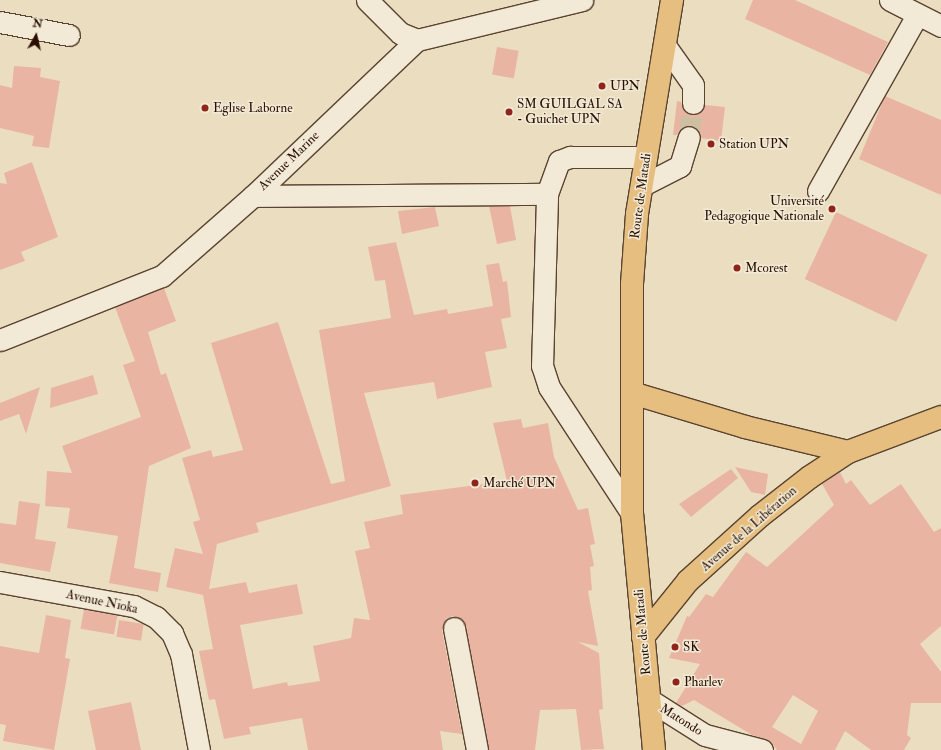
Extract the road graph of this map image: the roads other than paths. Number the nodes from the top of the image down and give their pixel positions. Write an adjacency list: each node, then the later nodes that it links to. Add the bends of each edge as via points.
1 (367, 0): 9 (street, via 400,33)
2 (582, 0): 9 (street, Avenue Marine)
3 (672, 0): 10 (main road, Route de Matadi)
4 (890, 0): 5 (street)
5 (917, 14): 7 (street); 15 (street)
6 (0, 22): 8 (street)
7 (941, 26)
8 (69, 35)
9 (417, 40): 17 (street, Avenue Marine)
10 (664, 44): 11 (street, via 693,85); 13 (main road, Route de Matadi)
11 (693, 103)
12 (689, 137): 14 (street, via 680,166)
13 (646, 157): 14 (main road, Route de Matadi); 16 (street, via 570,157 559,161)
14 (641, 186): 19 (main road, Route de Matadi, via 632,284)
15 (818, 191)
16 (547, 194): 17 (street); 22 (street, via 542,366 549,387)
17 (253, 196): 18 (street, Avenue Marine, via 162,276)
18 (0, 340)
19 (632, 393): 21 (main road, via 745,428); 22 (main road, Route de Matadi)
20 (941, 417): 21 (main road, Avenue de la Libération)
21 (848, 452): 25 (main road, Avenue de la Libération, via 760,516 688,581)
22 (632, 514): 25 (main road, Route de Matadi)
23 (0, 582): 27 (street, Avenue Nioka, via 134,606 156,617 172,633 181,654)
24 (454, 628): 28 (street)
25 (643, 637): 26 (main road, Route de Matadi)
26 (648, 699): 29 (main road, Route de Matadi); 30 (street, Matondo, via 705,735)
27 (199, 750)
28 (477, 750)
29 (654, 750)
30 (762, 750)

